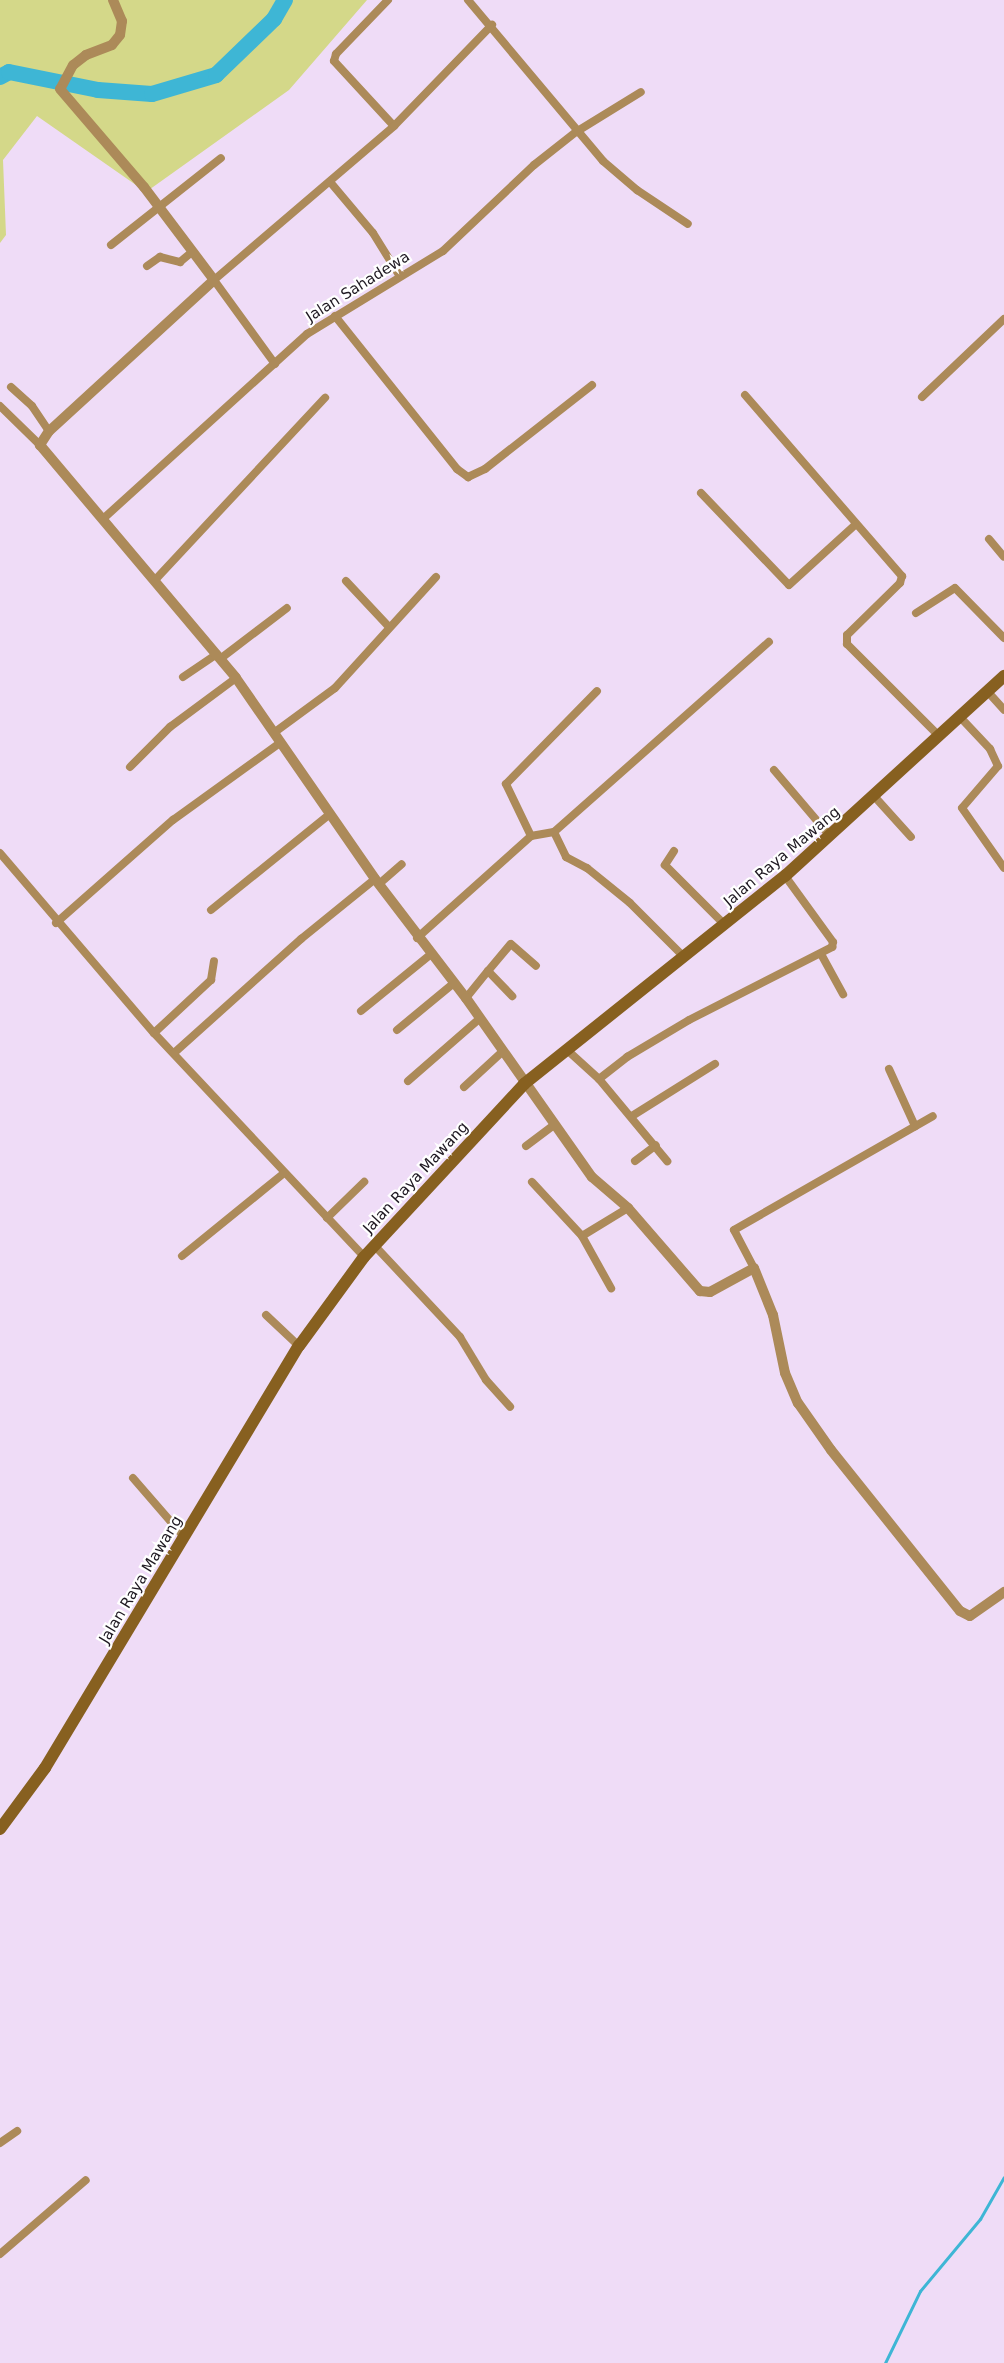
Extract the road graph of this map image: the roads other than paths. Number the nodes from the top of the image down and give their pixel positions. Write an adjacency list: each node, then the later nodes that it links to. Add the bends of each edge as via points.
1 (113, 0): 10 (street, via 122,21 120,35 112,45 73,65 60,89)
2 (388, 0): 6 (street, via 334,60)
3 (468, 0): 4 (street)
4 (492, 25): 6 (street); 7 (street)
5 (641, 92): 7 (street, Jalan Sahadewa)
6 (394, 126): 9 (street)
7 (576, 132): 11 (street, via 637,190); 15 (street, Jalan Sahadewa, via 534,165 442,251)
8 (220, 158): 10 (street)
9 (331, 183): 15 (street, via 373,233); 16 (street)
10 (158, 205): 12 (street); 13 (street)
11 (687, 224)
12 (111, 245)
13 (192, 252): 14 (street, via 180,262 160,256); 16 (street)
14 (147, 266)
15 (399, 275): 17 (street, Jalan Sahadewa)
16 (214, 280): 19 (street); 26 (street)
17 (334, 316): 19 (street, Jalan Sahadewa, via 308,333); 20 (street, via 457,469 468,477 485,469)
18 (1004, 320): 23 (street)
19 (275, 364): 29 (street, Jalan Sahadewa)
20 (592, 385)
21 (11, 387): 26 (street, via 32,406)
22 (745, 394): 30 (street)
23 (922, 397)
24 (325, 398): 34 (street)
25 (0, 406): 27 (street)
26 (49, 431): 27 (street)
27 (40, 445): 29 (street)
28 (701, 493): 30 (street, via 789,585)
29 (104, 518): 34 (street)
30 (855, 525): 49 (street, via 902,576 900,583 848,635 847,644)
31 (989, 539): 32 (street)
32 (1004, 557)
33 (436, 577): 38 (street)
34 (156, 579): 41 (street)
35 (346, 581): 38 (street)
36 (287, 608): 41 (street)
37 (915, 612): 39 (street, via 955,588)
38 (389, 627): 50 (street, via 335,688)
39 (1004, 638)
40 (769, 642): 57 (street)
41 (219, 656): 43 (street); 44 (street)
42 (1004, 676): 46 (main road, Jalan Raya Mawang)
43 (183, 677)
44 (236, 678): 50 (street); 52 (street, via 170,727)
45 (597, 691): 58 (street, via 506,784)
46 (988, 692): 47 (street); 48 (main road, Jalan Raya Mawang)
47 (1004, 710)
48 (960, 717): 49 (main road, Jalan Raya Mawang); 51 (street, via 990,749)
49 (939, 736): 55 (main road, Jalan Raya Mawang)
50 (278, 737): 56 (street); 68 (street, via 173,820)
51 (998, 766): 54 (street); 64 (street, via 963,808)
52 (130, 767)
53 (774, 770): 59 (street)
54 (1004, 776)
55 (874, 796): 59 (main road, Jalan Raya Mawang); 60 (street)
56 (330, 814): 66 (street); 67 (street)
57 (554, 832): 58 (street); 73 (street, via 566,857 587,868 630,903)
58 (531, 836): 70 (street)
59 (830, 836): 65 (main road, Jalan Raya Mawang)
60 (911, 837)
61 (674, 850): 69 (street, via 664,865)
62 (0, 853): 68 (street)
63 (402, 864): 66 (street)
64 (1004, 868)
65 (785, 876): 69 (main road, Jalan Raya Mawang); 71 (street, via 833,942)
66 (377, 882): 70 (street); 87 (street, via 301,939)
67 (211, 910)
68 (56, 923): 84 (street)
69 (725, 925): 73 (main road, Jalan Raya Mawang)
70 (417, 938): 72 (street)
71 (821, 954): 78 (street); 90 (street, via 689,1020 627,1057)
72 (430, 955): 77 (street); 81 (street)
73 (683, 956): 85 (main road, Jalan Raya Mawang)
74 (214, 961): 84 (street, via 211,980)
75 (536, 966): 76 (street, via 511,944)
76 (488, 971): 79 (street); 80 (street)
77 (454, 983): 80 (street); 83 (street)
78 (843, 994)
79 (512, 996)
80 (466, 998): 82 (street)
81 (360, 1011)
82 (479, 1019): 86 (street); 91 (street)
83 (397, 1030)
84 (154, 1033): 87 (street)
85 (566, 1049): 90 (street); 92 (main road, Jalan Raya Mawang)
86 (502, 1052): 92 (street); 93 (street)
87 (174, 1053): 102 (street)
88 (715, 1064): 94 (street)
89 (889, 1070): 97 (street)
90 (599, 1079): 94 (street)
91 (408, 1081)
92 (524, 1084): 96 (street); 108 (main road, Jalan Raya Mawang)
93 (464, 1087)
94 (632, 1116): 98 (street)
95 (933, 1116): 97 (street)
96 (554, 1125): 99 (street); 105 (street, via 592,1177)
97 (915, 1126): 111 (street, via 734,1230)
98 (656, 1145): 100 (street); 101 (street)
99 (526, 1146)
100 (635, 1161)
101 (667, 1161)
102 (284, 1173): 106 (street); 109 (street)
103 (364, 1182): 106 (street)
104 (532, 1182): 107 (street)
105 (628, 1208): 107 (street); 111 (street, via 700,1291 711,1292)
106 (327, 1218): 110 (street)
107 (582, 1236): 112 (street)
108 (374, 1245): 110 (main road, Jalan Raya Mawang); 115 (street, via 460,1337 486,1380)
109 (182, 1256)
110 (364, 1257): 114 (main road, Jalan Raya Mawang)
111 (754, 1268): 118 (street, via 772,1315 785,1373 798,1403 831,1450 960,1611 970,1616)
112 (611, 1288)
113 (266, 1315): 114 (street)
114 (299, 1346): 117 (main road, Jalan Raya Mawang)
115 (510, 1407)
116 (133, 1478): 117 (street)
117 (185, 1538): 119 (main road, Jalan Raya Mawang, via 45,1768)
118 (1004, 1592)
119 (0, 1829)
120 (17, 2131): 121 (street)
121 (0, 2143)
122 (86, 2180): 123 (street)
123 (0, 2254)

